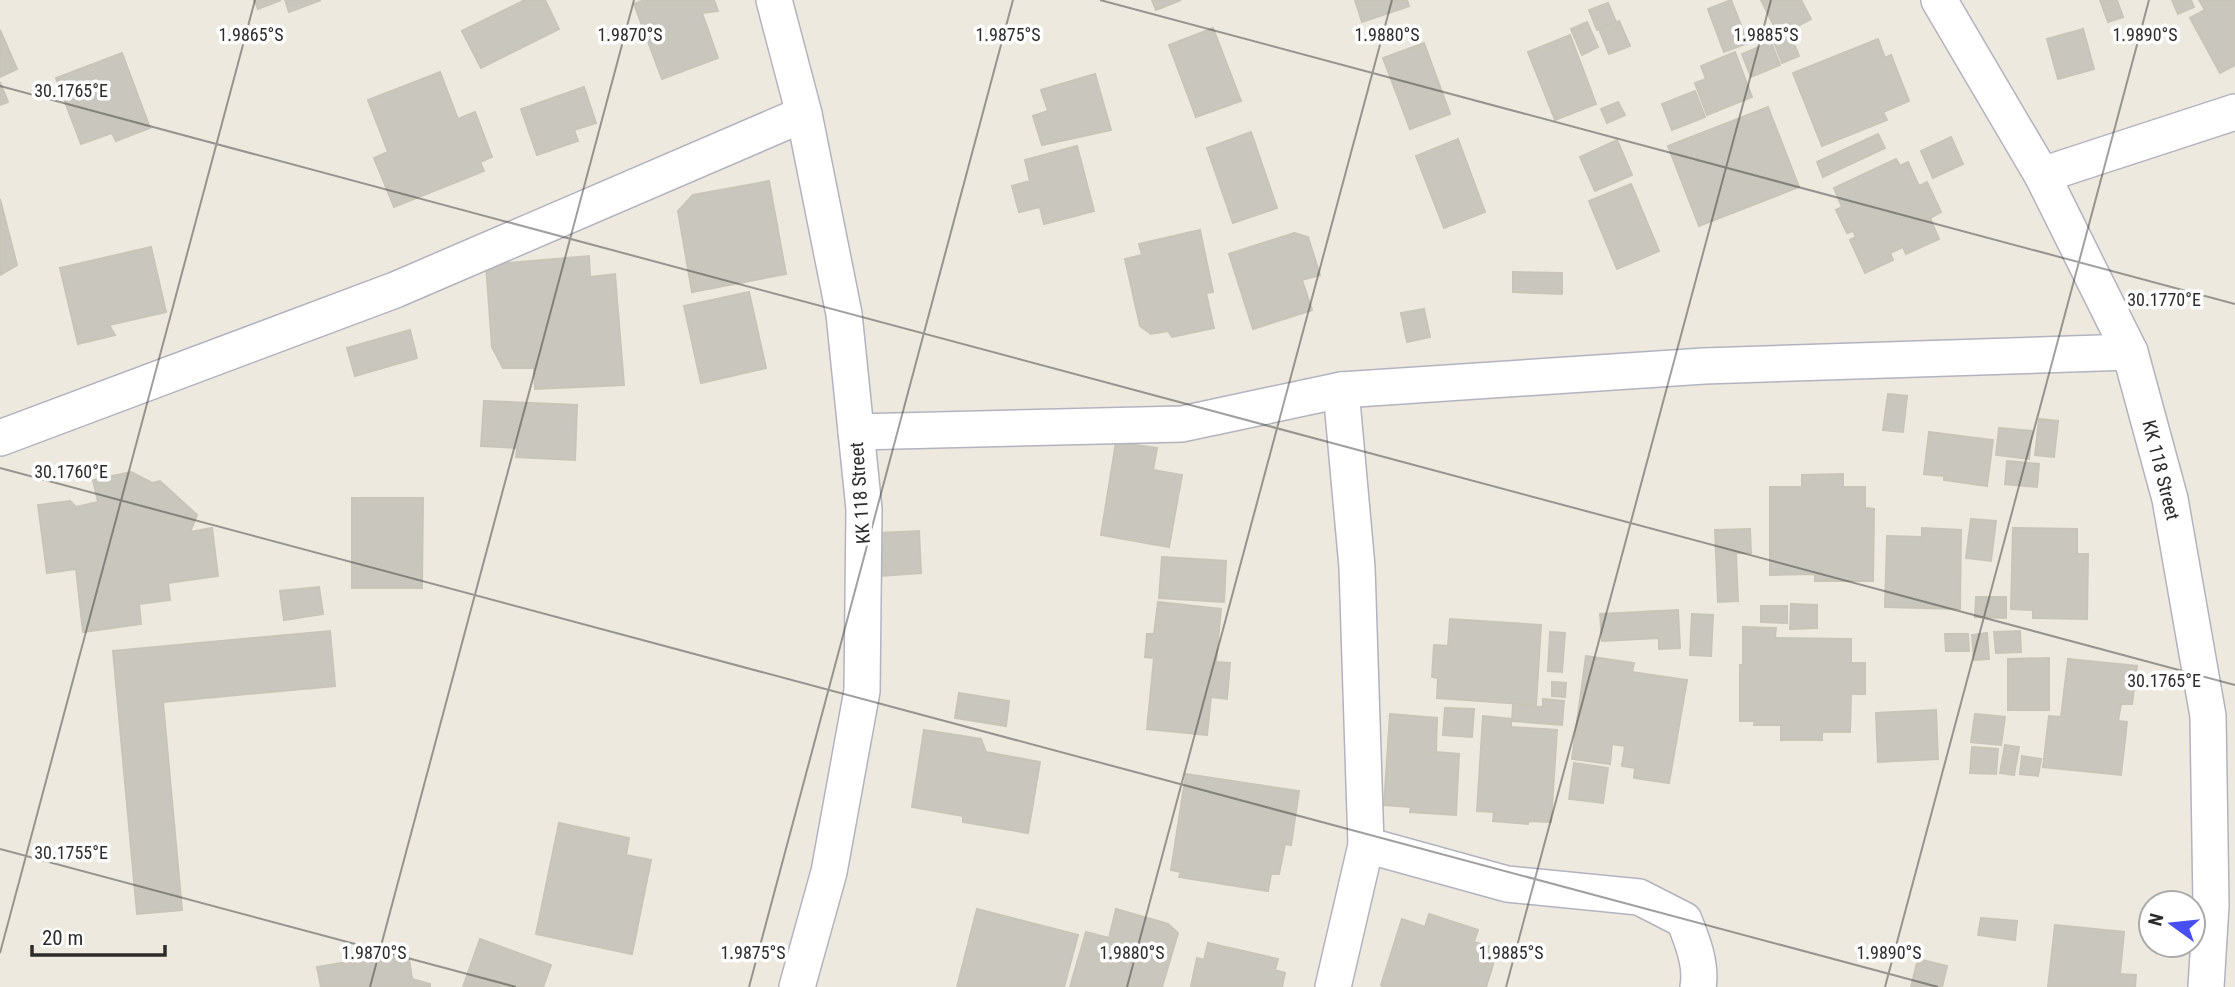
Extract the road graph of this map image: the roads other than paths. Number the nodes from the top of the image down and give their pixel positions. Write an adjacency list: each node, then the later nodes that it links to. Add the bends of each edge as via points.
1 (774, 0): 4 (street, KK 118 Street)
2 (1940, 0): 5 (street, KK 118 Street)
3 (2235, 112): 5 (street)
4 (804, 114): 8 (street, KK 118 Street, via 844,314); 9 (street, via 395,290)
5 (2042, 175): 6 (street, KK 118 Street)
6 (2130, 352): 7 (street, via 1704,366); 11 (street, KK 118 Street, via 2170,499 2208,716)
7 (1341, 390): 8 (street, via 1182,424); 10 (street, via 1357,567)
8 (856, 432): 12 (street, KK 118 Street, via 864,509 862,691 829,872)
9 (0, 438)
10 (1366, 845): 13 (street); 14 (street, via 1507,884 1639,897 1684,920 1693,944)
11 (2223, 905): 15 (street, KK 118 Street)
12 (797, 987)
13 (1333, 987)
14 (1698, 987)
15 (2206, 987)

